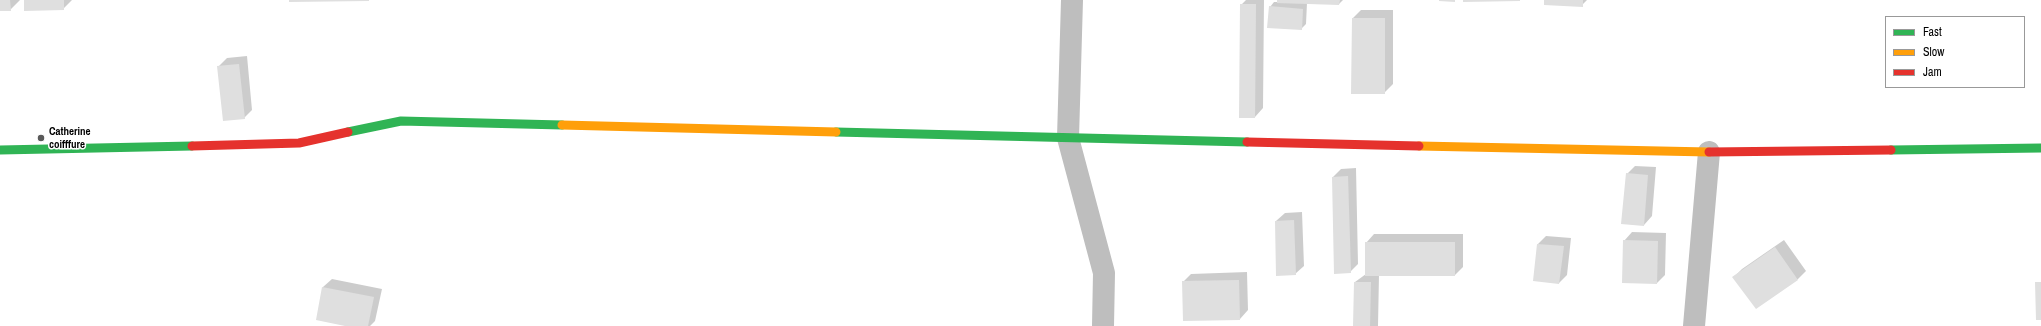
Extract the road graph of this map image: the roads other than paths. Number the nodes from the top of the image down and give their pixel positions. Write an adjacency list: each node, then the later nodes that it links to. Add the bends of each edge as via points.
1 (1072, 0): 2 (street)
2 (1068, 138): 4 (street, via 402,120 299,143); 5 (street); 6 (street, via 1104,273)
3 (2041, 148): 5 (street)
4 (0, 150)
5 (1709, 152): 7 (street)
6 (1103, 326)
7 (1694, 326)

